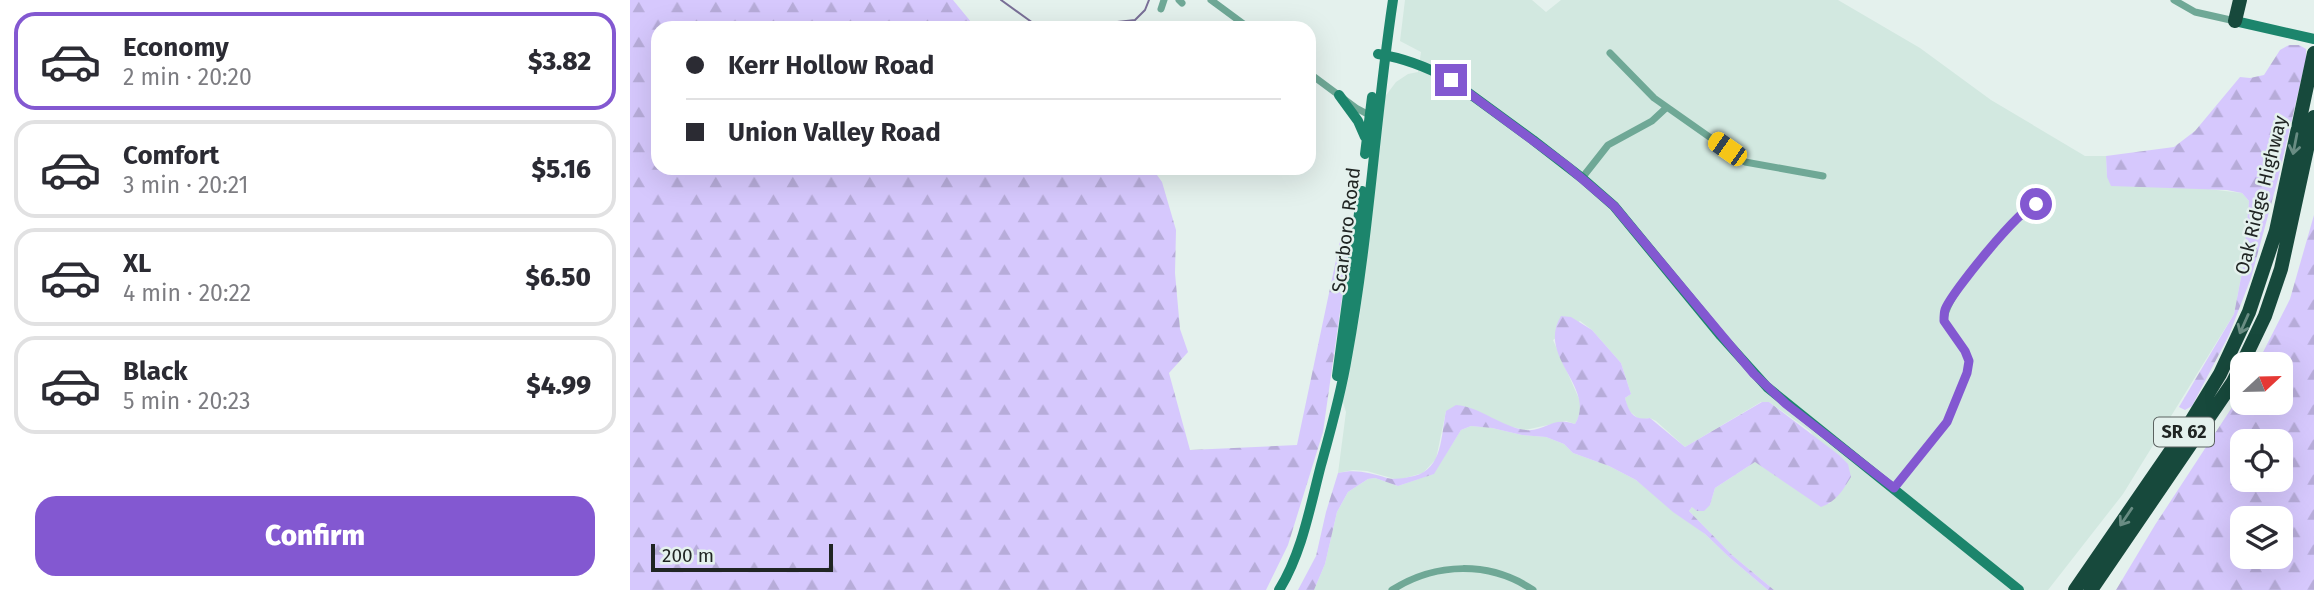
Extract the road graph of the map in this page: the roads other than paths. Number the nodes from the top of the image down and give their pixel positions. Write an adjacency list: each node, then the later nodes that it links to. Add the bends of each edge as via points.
1 (1164, 0): 7 (street)
2 (1212, 0): 8 (street)
3 (1387, 0): 13 (main road, Scarboro Road)
4 (1393, 0): 13 (main road, Scarboro Road)
5 (2174, 0): 9 (street, via 2195,12)
6 (2240, 0): 9 (highway)
7 (1161, 9)
8 (1240, 21)
9 (2235, 22): 10 (main road)
10 (2314, 39)
11 (1611, 53): 16 (street)
12 (2314, 53): 31 (highway, Oak Ridge Highway / SR 62, one-way to 31, via 2276,231 2249,312 2190,423)
13 (1382, 55): 17 (main road, Scarboro Road); 21 (main road, via 1451,80)
14 (1316, 78): 15 (street)
15 (1339, 95): 17 (street); 19 (main road)
16 (1666, 108): 20 (street, via 1745,162); 21 (street, via 1608,145)
17 (1373, 117): 19 (main road, Scarboro Road); 25 (main road, Scarboro Road, via 1348,356)
18 (2314, 117): 23 (highway, Oak Ridge Highway / SR 62, via 2281,269)
19 (1367, 142): 25 (main road, Scarboro Road)
20 (1823, 176)
21 (1582, 178): 26 (main road, via 1638,233 1754,374)
22 (2040, 206): 26 (street, via 2024,210 1946,307 1944,321 1965,351 1967,373 1947,422)
23 (2248, 352)
24 (2230, 386): 32 (highway, Oak Ridge Highway / SR 62)
25 (1322, 461): 27 (main road, Scarboro Road, via 1298,551)
26 (1894, 488): 30 (main road)
27 (1279, 590)
28 (1392, 590): 29 (street, via 1419,576 1458,568 1494,572)
29 (1533, 590)
30 (2019, 590)
31 (2075, 590)
32 (2091, 590)

